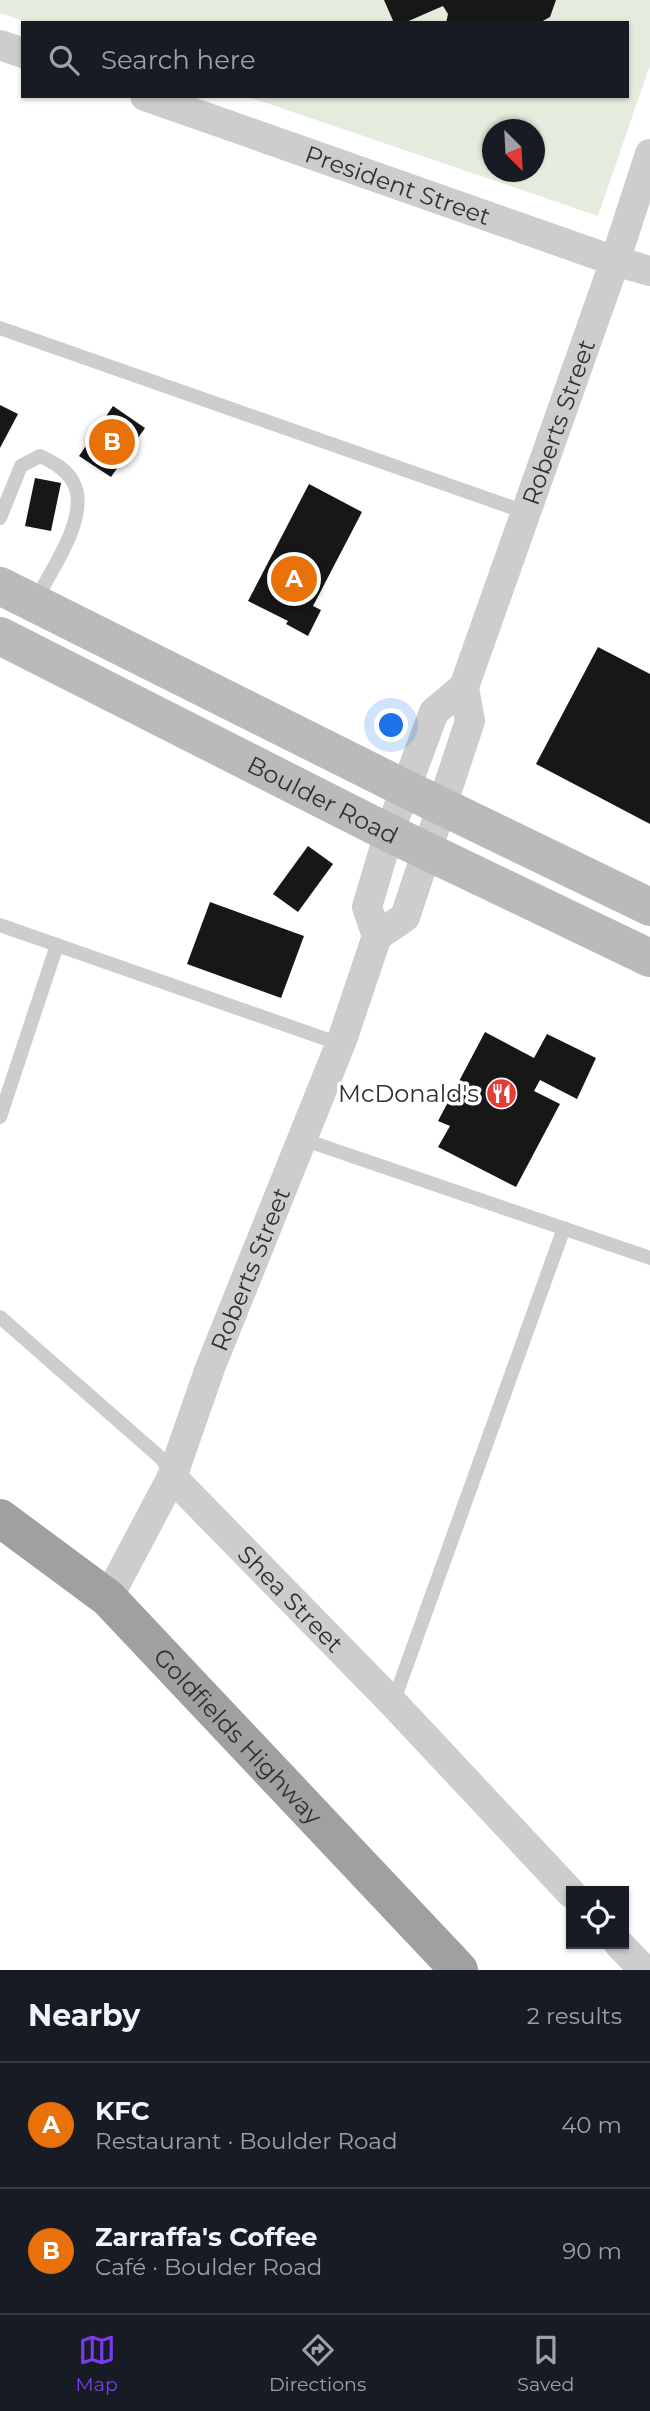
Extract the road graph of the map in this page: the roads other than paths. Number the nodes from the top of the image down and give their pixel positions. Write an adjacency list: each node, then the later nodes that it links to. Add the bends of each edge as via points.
1 (0, 45): 2 (street)
2 (21, 52)
3 (151, 98): 5 (street, President Street)
4 (650, 154): 5 (street, Roberts Street)
5 (615, 261): 6 (street, President Street); 8 (street, Roberts Street)
6 (650, 271)
7 (0, 328): 8 (lane)
8 (525, 512): 13 (street, Roberts Street)
9 (0, 518): 11 (lane, via 21,466 40,456 58,465 74,483 78,502 73,530)
10 (0, 586): 11 (main road, Boulder Road)
11 (34, 604): 14 (main road, Boulder Road)
12 (0, 636): 16 (main road, Boulder Road)
13 (464, 687): 14 (street, via 433,712); 15 (street, Roberts Street, via 470,721)
14 (406, 789): 15 (main road, Boulder Road); 16 (street)
15 (443, 807): 17 (street, Roberts Street); 18 (main road, Boulder Road)
16 (389, 833): 17 (main road, Boulder Road); 20 (street, via 367,907)
17 (428, 852): 20 (street, Roberts Street, via 405,916); 22 (main road, Boulder Road)
18 (650, 907)
19 (0, 925): 21 (lane)
20 (377, 936): 23 (street, Roberts Street)
21 (57, 945): 23 (lane); 24 (lane)
22 (650, 958)
23 (340, 1044): 25 (street, Roberts Street)
24 (0, 1117)
25 (302, 1139): 26 (lane); 29 (street, Roberts Street, via 210,1368)
26 (564, 1228): 27 (lane); 32 (lane)
27 (650, 1258)
28 (0, 1317): 29 (lane, Shea Street, via 162,1460)
29 (172, 1477): 31 (street, Roberts Street); 32 (street, Shea Street)
30 (0, 1518): 31 (highway, Goldfields Highway)
31 (108, 1598): 36 (highway, Goldfields Highway)
32 (393, 1703): 33 (street, Shea Street)
33 (566, 1887)
34 (625, 1949): 37 (street)
35 (650, 1954): 37 (street)
36 (459, 1970)
37 (644, 1970)

